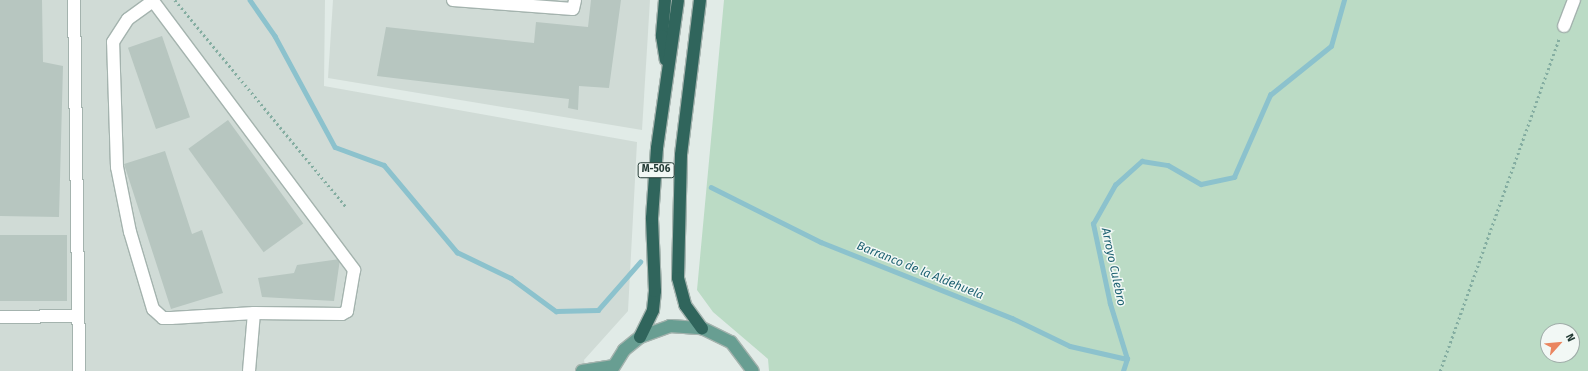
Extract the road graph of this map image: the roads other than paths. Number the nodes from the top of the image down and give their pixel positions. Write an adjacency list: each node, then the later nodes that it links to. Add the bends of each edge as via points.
1 (74, 0): 11 (street)
2 (454, 0): 3 (street, via 573,9)
3 (575, 0)
4 (665, 0): 9 (highway, via 662,36)
5 (678, 0): 9 (highway, M-506)
6 (700, 0): 13 (highway, M-506, via 681,155 678,278 685,305)
7 (1574, 0): 8 (street)
8 (1564, 26)
9 (668, 74): 14 (highway, M-506, via 652,218 655,291 653,310)
10 (254, 313): 10 (street, via 163,318 152,309 130,232 117,167 113,42 128,19 153,1 354,270 348,311 342,314); 17 (street)
11 (78, 316): 12 (street); 16 (street)
12 (0, 317)
13 (702, 328): 14 (main road, M-506, via 670,326); 19 (main road, M-506, via 731,342)
14 (640, 338): 15 (main road, M-506)
15 (612, 369): 18 (main road)
16 (79, 371)
17 (249, 371)
18 (582, 371)
19 (753, 371)

